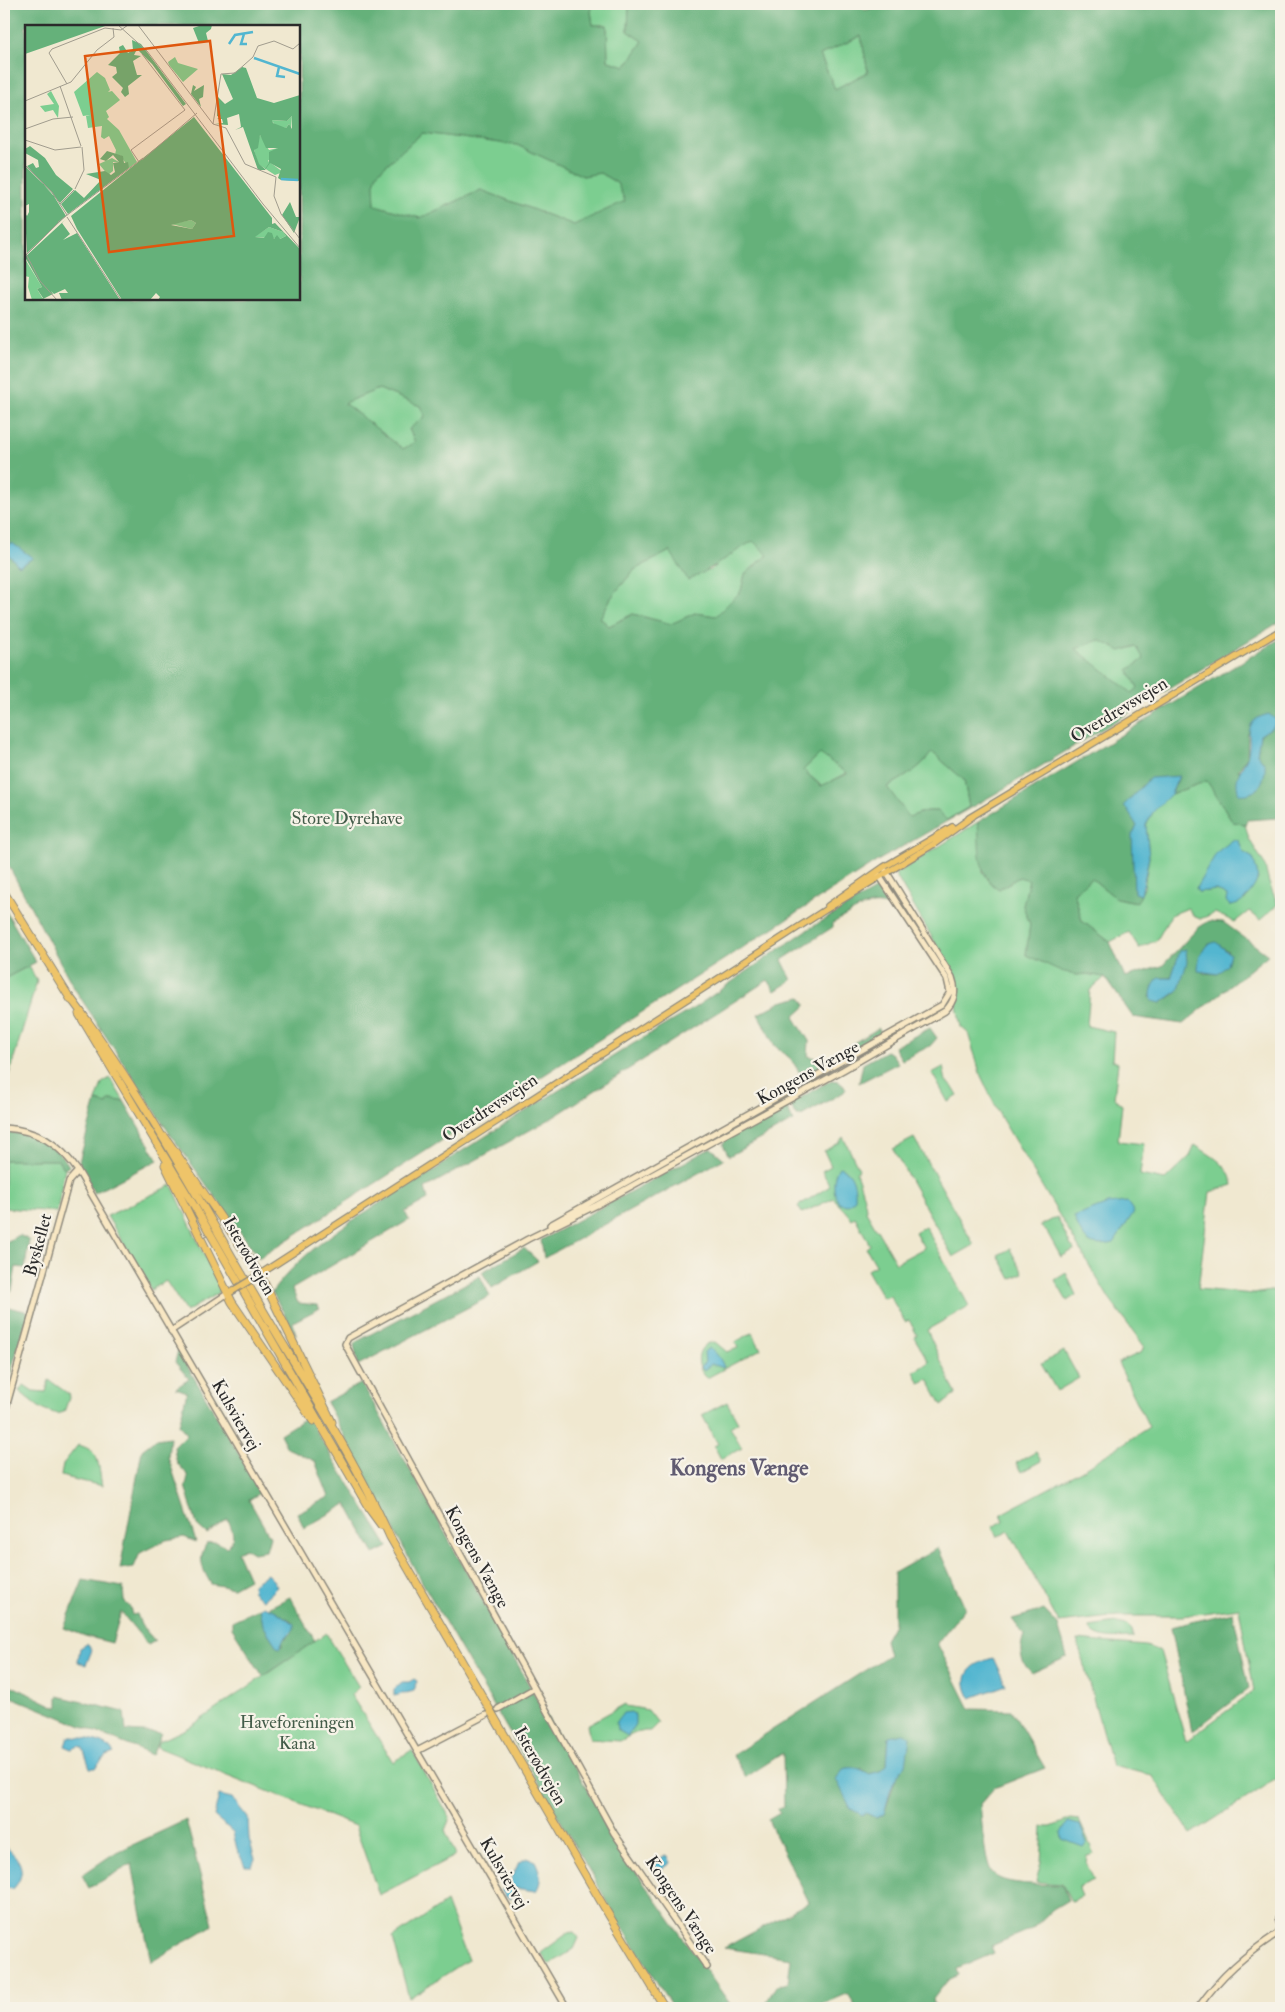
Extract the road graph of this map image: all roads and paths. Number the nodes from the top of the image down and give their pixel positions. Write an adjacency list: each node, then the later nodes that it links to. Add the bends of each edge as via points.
1 (1281, 630): 2 (main road, Overdrevsvejen)
2 (973, 816): 3 (main road, Overdrevsvejen); 5 (main road, Overdrevsvejen)
3 (884, 867): 4 (main road, Overdrevsvejen); 5 (street, Kongens Vænge)
4 (876, 871): 6 (street, Kongens Vænge); 8 (main road, Overdrevsvejen)
5 (888, 873): 6 (main road, Overdrevsvejen); 14 (street, Kongens Vænge, via 952,977 955,992 951,1005 933,1019 844,1070 597,1205)
6 (880, 877): 8 (main road, Overdrevsvejen); 14 (street, Kongens Vænge, via 947,979 950,992 942,1005)
7 (4, 892): 9 (highway, Isterødvejen)
8 (824, 910): 15 (main road, Overdrevsvejen)
9 (70, 997): 10 (highway, Isterødvejen); 12 (highway, Isterødvejen)
10 (155, 1127): 15 (highway, via 168,1140); 20 (highway, Isterødvejen)
11 (4, 1128): 13 (street, Kulsviervej, via 28,1131 51,1141 67,1155)
12 (163, 1154): 16 (highway, via 166,1169); 19 (highway, Isterødvejen)
13 (78, 1171): 17 (street, Kulsviervej); 18 (street, Byskellet, via 69,1181)
14 (535, 1235): 22 (street, Kongens Vænge, via 348,1338 345,1344)
15 (259, 1275): 16 (main road, Overdrevsvejen, bridge); 20 (highway)
16 (229, 1293): 17 (street, Overdrevsvejen); 19 (highway, via 319,1431)
17 (171, 1331): 25 (street, Kulsviervej)
18 (4, 1415)
19 (334, 1447): 21 (highway, Isterødvejen, via 370,1510)
20 (343, 1448): 21 (highway, Isterødvejen)
21 (390, 1537): 29 (highway, Isterødvejen)
22 (533, 1689): 23 (street); 27 (street, Kongens Vænge, via 614,1833)
23 (498, 1709)
24 (486, 1715): 25 (street)
25 (417, 1751): 28 (street, Kulsviervej)
26 (1281, 1914): 30 (street, via 1278,1933 1227,1972)
27 (707, 1967)
28 (567, 2008)
29 (665, 2008)
30 (1198, 2008)

